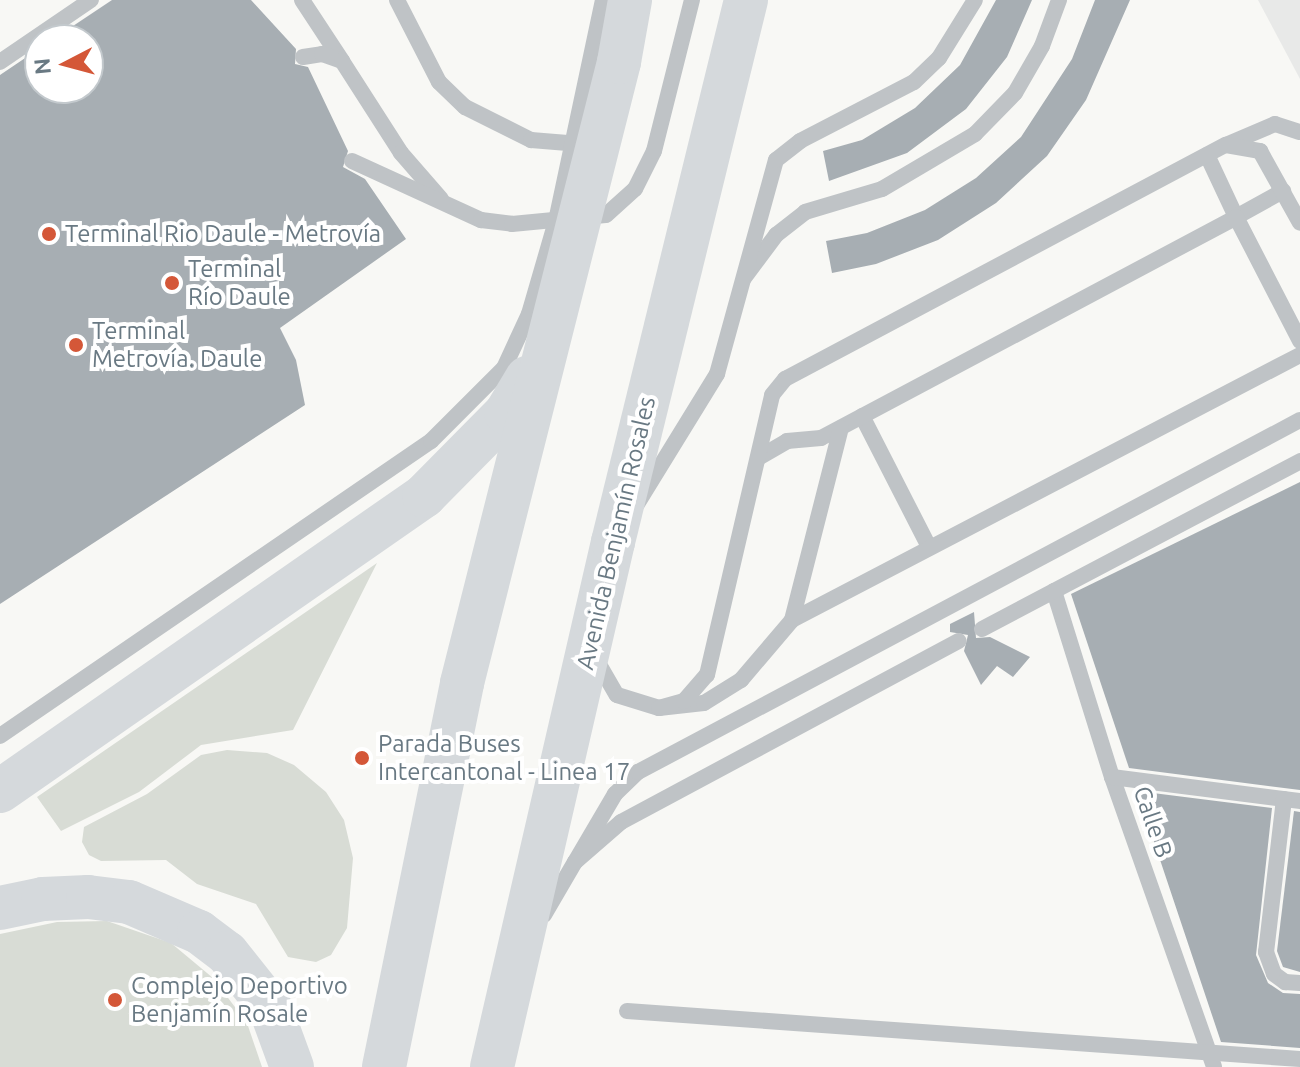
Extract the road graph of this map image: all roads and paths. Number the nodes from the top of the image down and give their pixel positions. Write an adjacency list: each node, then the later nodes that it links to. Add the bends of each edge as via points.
1 (91, 0): 13 (lane)
2 (302, 0): 12 (lane)
3 (397, 0): 16 (lane, via 439,82 465,107 531,140)
4 (603, 0): 16 (lane)
5 (630, 0): 14 (main road)
6 (642, 0): 14 (lane)
7 (692, 0): 23 (lane, via 645,170 618,209)
8 (746, 0): 34 (main road, Avenida Benjamín Rosales)
9 (975, 0): 25 (lane, via 939,58 914,82 800,141 776,160)
10 (1059, 0): 25 (lane, via 1042,46 1015,93 975,134 882,189 818,207 788,223)
11 (303, 57): 12 (lane, via 322,54)
12 (342, 61): 21 (lane, via 426,186)
13 (0, 62)
14 (619, 62): 16 (main road)
15 (1300, 132): 17 (lane, via 1275,124)
16 (586, 139): 23 (main road)
17 (1226, 145): 18 (lane); 20 (lane, via 1260,151)
18 (1207, 155): 22 (lane); 32 (lane, via 785,379 772,395)
19 (352, 161): 21 (lane)
20 (1283, 191): 22 (lane); 24 (lane)
21 (461, 215): 23 (lane, via 512,224)
22 (1236, 217): 26 (lane); 29 (lane)
23 (568, 220): 27 (main road); 42 (lane, via 504,368 466,410 431,441)
24 (1300, 223)
25 (738, 286): 34 (lane, via 717,374)
26 (1300, 341)
27 (546, 345): 44 (main road, via 506,413 424,496); 55 (main road, via 462,683)
28 (1300, 355): 35 (lane)
29 (862, 416): 31 (lane); 35 (lane)
30 (1300, 420): 46 (lane, via 638,772 607,805)
31 (841, 428): 32 (lane, via 812,442 787,441); 37 (lane)
32 (758, 458): 41 (lane, via 707,675 684,701)
33 (1300, 461): 36 (lane)
34 (613, 542): 38 (main road, Avenida Benjamín Rosales)
35 (929, 547): 37 (lane)
36 (1054, 591): 39 (lane); 43 (lane, Calle B)
37 (792, 620): 41 (lane, via 729,689 704,703)
38 (594, 624): 41 (lane, via 597,665 604,680 630,702); 48 (main road, Avenida Benjamín Rosales)
39 (982, 629)
40 (959, 641): 46 (lane, via 621,822)
41 (659, 708)
42 (0, 736)
43 (1112, 777): 45 (lane); 51 (lane, Calle B)
44 (0, 791)
45 (1292, 800): 49 (lane, via 1266,952 1274,974)
46 (575, 862): 48 (lane)
47 (0, 908): 54 (main road, via 88,897 129,902 199,932 227,953 270,1007)
48 (512, 982): 53 (main road, Avenida Benjamín Rosales)
49 (1300, 983)
50 (627, 1011): 51 (lane)
51 (1211, 1059): 52 (lane)
52 (1300, 1059)
53 (495, 1062)
54 (292, 1067)
55 (384, 1067)

